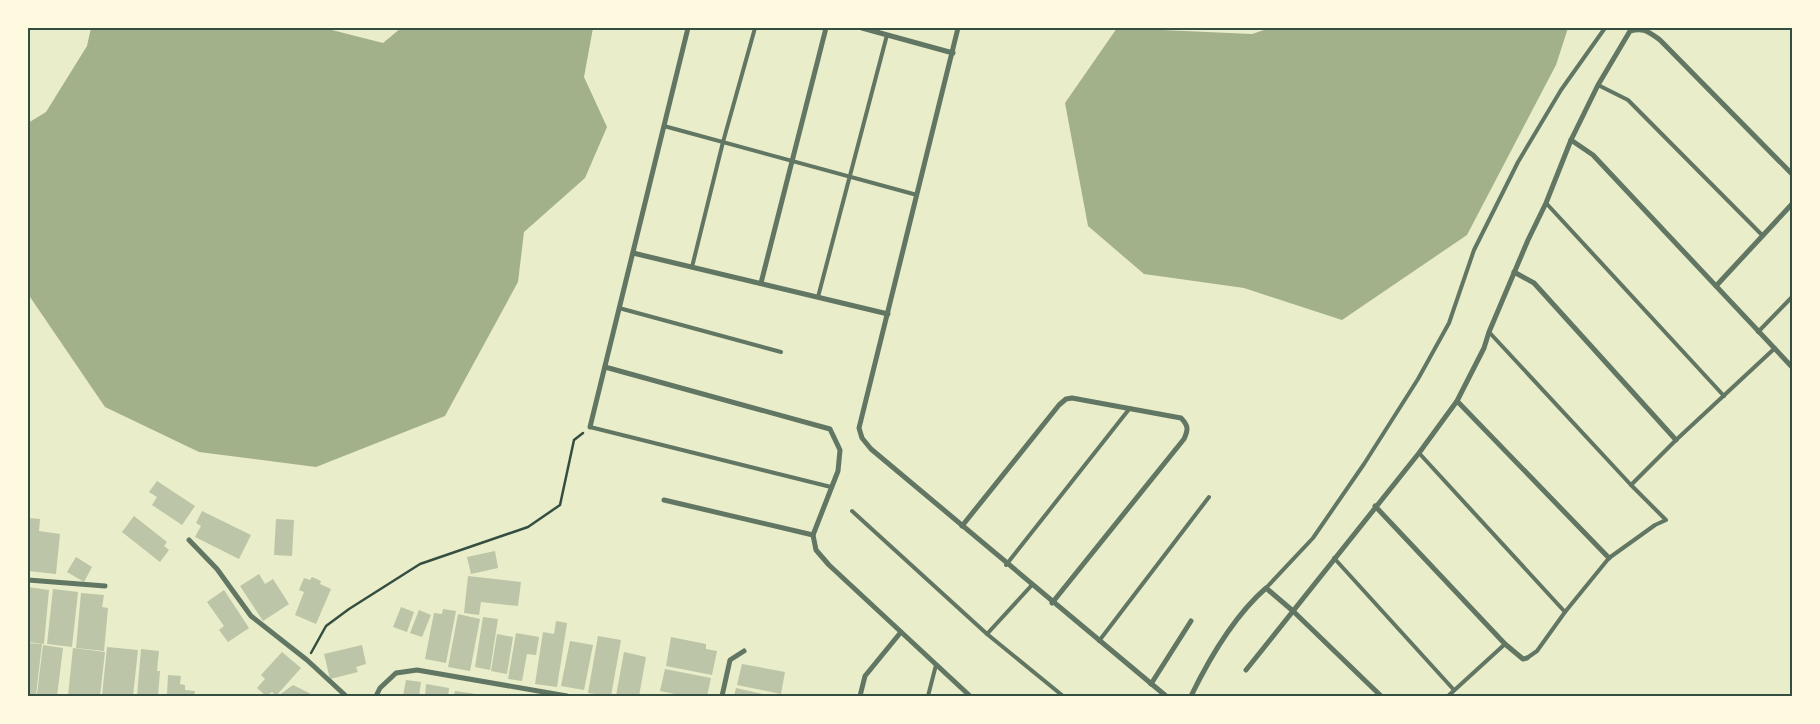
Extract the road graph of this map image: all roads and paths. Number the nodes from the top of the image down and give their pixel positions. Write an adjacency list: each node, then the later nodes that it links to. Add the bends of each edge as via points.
1 (688, 28): 10 (street)
2 (755, 28): 12 (lane)
3 (826, 28): 13 (street)
4 (862, 28): 7 (street)
5 (958, 28): 8 (street)
6 (1606, 28): 56 (lane, via 1561,90 1518,162 1474,250 1449,323 1418,379 1313,538)
7 (887, 35): 8 (street); 15 (lane)
8 (953, 53): 16 (street)
9 (1598, 85): 11 (street); 14 (street, via 1630,31 1646,29); 19 (lane, via 1628,100)
10 (664, 126): 12 (lane); 20 (street)
11 (1570, 140): 17 (street); 24 (street, via 1593,155)
12 (723, 142): 13 (lane); 21 (lane)
13 (792, 161): 15 (lane); 23 (street)
14 (1792, 174)
15 (849, 177): 16 (lane); 25 (lane)
16 (917, 195): 28 (street)
17 (1546, 203): 22 (street); 35 (lane)
18 (1792, 204): 19 (street)
19 (1763, 236): 24 (street)
20 (633, 253): 21 (street); 27 (street)
21 (692, 267): 23 (street)
22 (1514, 272): 29 (street); 39 (street, via 1534,283)
23 (761, 283): 25 (street)
24 (1716, 286): 30 (street)
25 (818, 297): 28 (street)
26 (1792, 297): 30 (lane)
27 (620, 308): 32 (lane); 33 (street)
28 (888, 314): 47 (street, via 860,428 862,438)
29 (1489, 332): 36 (street); 41 (lane)
30 (1758, 332): 31 (street)
31 (1775, 348): 34 (street); 35 (lane)
32 (781, 352)
33 (605, 367): 38 (street); 42 (street, via 830,429 840,450 838,471)
34 (1792, 367)
35 (1724, 396): 39 (lane)
36 (1457, 401): 40 (street); 51 (street)
37 (1130, 408): 47 (street, via 1066,399); 52 (lane); 57 (street, via 1181,418 1188,431)
38 (590, 427): 42 (lane); 67 (path, via 574,440 560,505 528,527 420,564 326,626)
39 (1676, 440): 41 (lane)
40 (1419, 452): 45 (street); 59 (lane)
41 (1631, 485): 51 (lane, via 1666,520)
42 (831, 487): 48 (street)
43 (1208, 498): 63 (lane)
44 (664, 500): 48 (street)
45 (1375, 506): 50 (street); 64 (street)
46 (852, 511): 62 (lane)
47 (962, 526): 52 (street)
48 (813, 535): 61 (street, via 816,550 829,565)
49 (189, 540): 67 (street, via 216,568 251,616)
50 (1334, 558): 58 (street); 71 (lane)
51 (1609, 558): 59 (lane)
52 (1006, 565): 55 (street)
53 (28, 580): 54 (street)
54 (105, 586)
55 (1031, 586): 57 (street); 62 (lane)
56 (1266, 588): 58 (street); 81 (street, via 1254,599 1211,658)
57 (1052, 603): 63 (street)
58 (1293, 611): 69 (street); 82 (street)
59 (1565, 612): 66 (lane, via 1537,651)
60 (1191, 620): 70 (street)
61 (901, 632): 68 (street); 76 (street, via 865,676)
62 (988, 634): 79 (lane)
63 (1099, 641): 70 (street)
64 (1505, 644): 66 (street, via 1519,657); 71 (lane)
65 (744, 651): 75 (street, via 730,660)
66 (1527, 658)
67 (307, 660): 72 (street)
68 (936, 665): 77 (lane); 78 (street)
69 (1246, 670)
70 (1151, 684): 80 (street)
71 (1454, 690): 83 (lane)
72 (346, 696)
73 (376, 696): 74 (street, via 396,673 417,670)
74 (567, 696)
75 (722, 696)
76 (860, 696)
77 (928, 696)
78 (970, 696)
79 (1063, 696)
80 (1166, 696)
81 (1191, 696)
82 (1381, 696)
83 (1448, 696)

